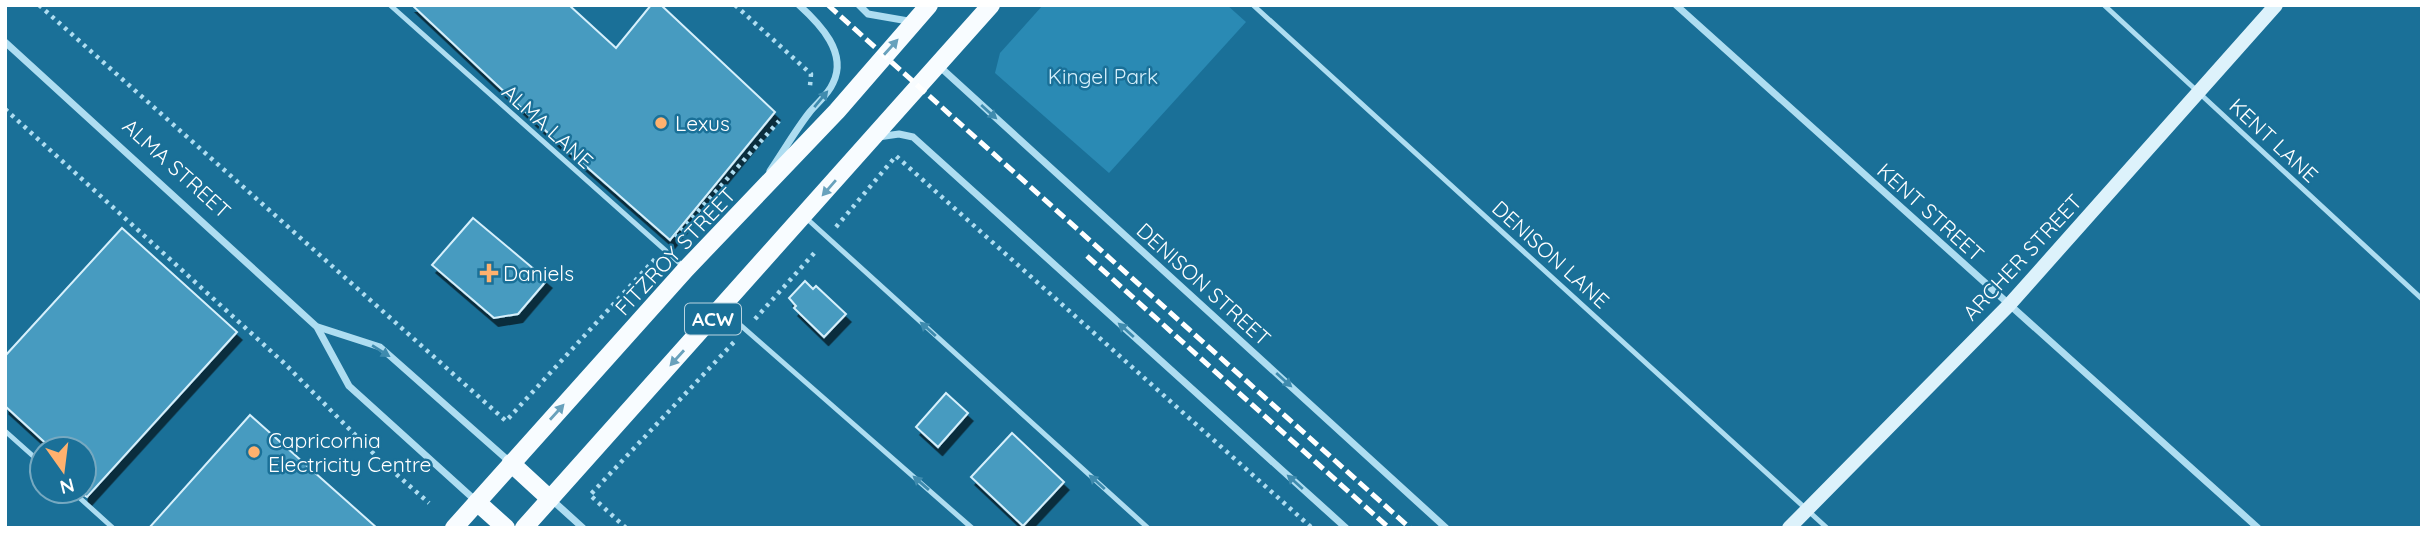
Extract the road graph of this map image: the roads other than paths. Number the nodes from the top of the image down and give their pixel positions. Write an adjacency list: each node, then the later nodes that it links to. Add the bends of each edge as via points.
1 (390, 5): 17 (lane, ALMA LANE)
2 (799, 5): 15 (street, one-way to 2, via 836,76 834,47)
3 (859, 5): 10 (street, via 868,13)
4 (929, 5): 10 (main road, FITZROY STREET / ACW)
5 (991, 5): 12 (main road, ACW)
6 (1253, 5): 28 (lane, DENISON LANE)
7 (1676, 5): 19 (street, KENT STREET)
8 (2104, 5): 13 (lane, KENT LANE)
9 (2276, 5): 13 (street, ARCHER STREET)
10 (915, 22): 15 (main road, FITZROY STREET / ACW, one-way to 10)
11 (5, 43): 21 (street, ALMA STREET)
12 (938, 66): 14 (main road, ACW); 37 (street, DENISON STREET, one-way to 37)
13 (2199, 91): 18 (lane, KENT LANE); 19 (street, ARCHER STREET)
14 (874, 137): 16 (main road, ACW, one-way to 16); 36 (street, one-way to 14, via 913,137)
15 (740, 215): 17 (main road, FITZROY STREET / ACW)
16 (804, 216): 20 (main road, ACW); 35 (lane, one-way to 16)
17 (686, 269): 24 (main road, FITZROY STREET / ACW, one-way to 17)
18 (2422, 299)
19 (2009, 305): 28 (street, ARCHER STREET); 40 (street, KENT STREET)
20 (722, 308): 25 (main road, ACW, one-way to 25); 34 (lane, one-way to 20)
21 (317, 327): 24 (street, ALMA STREET, one-way to 24, via 380,347); 26 (street, ALMA STREET, via 349,386)
22 (5, 431): 23 (lane)
23 (28, 452)
24 (511, 463): 25 (main road, ALMA STREET); 26 (main road, FITZROY STREET / ACW)
25 (550, 499): 32 (main road, ACW); 33 (street, ALMA STREET)
26 (477, 502): 30 (main road, FITZROY STREET / ACW); 31 (main road, ALMA STREET)
27 (88, 505): 29 (lane)
28 (1806, 509): 38 (street, ARCHER STREET); 39 (lane, DENISON LANE)
29 (113, 528)
30 (454, 528)
31 (506, 528)
32 (524, 528)
33 (583, 528)
34 (972, 528)
35 (1148, 528)
36 (1346, 528)
37 (1446, 528)
38 (1789, 528)
39 (1827, 528)
40 (2258, 528)

